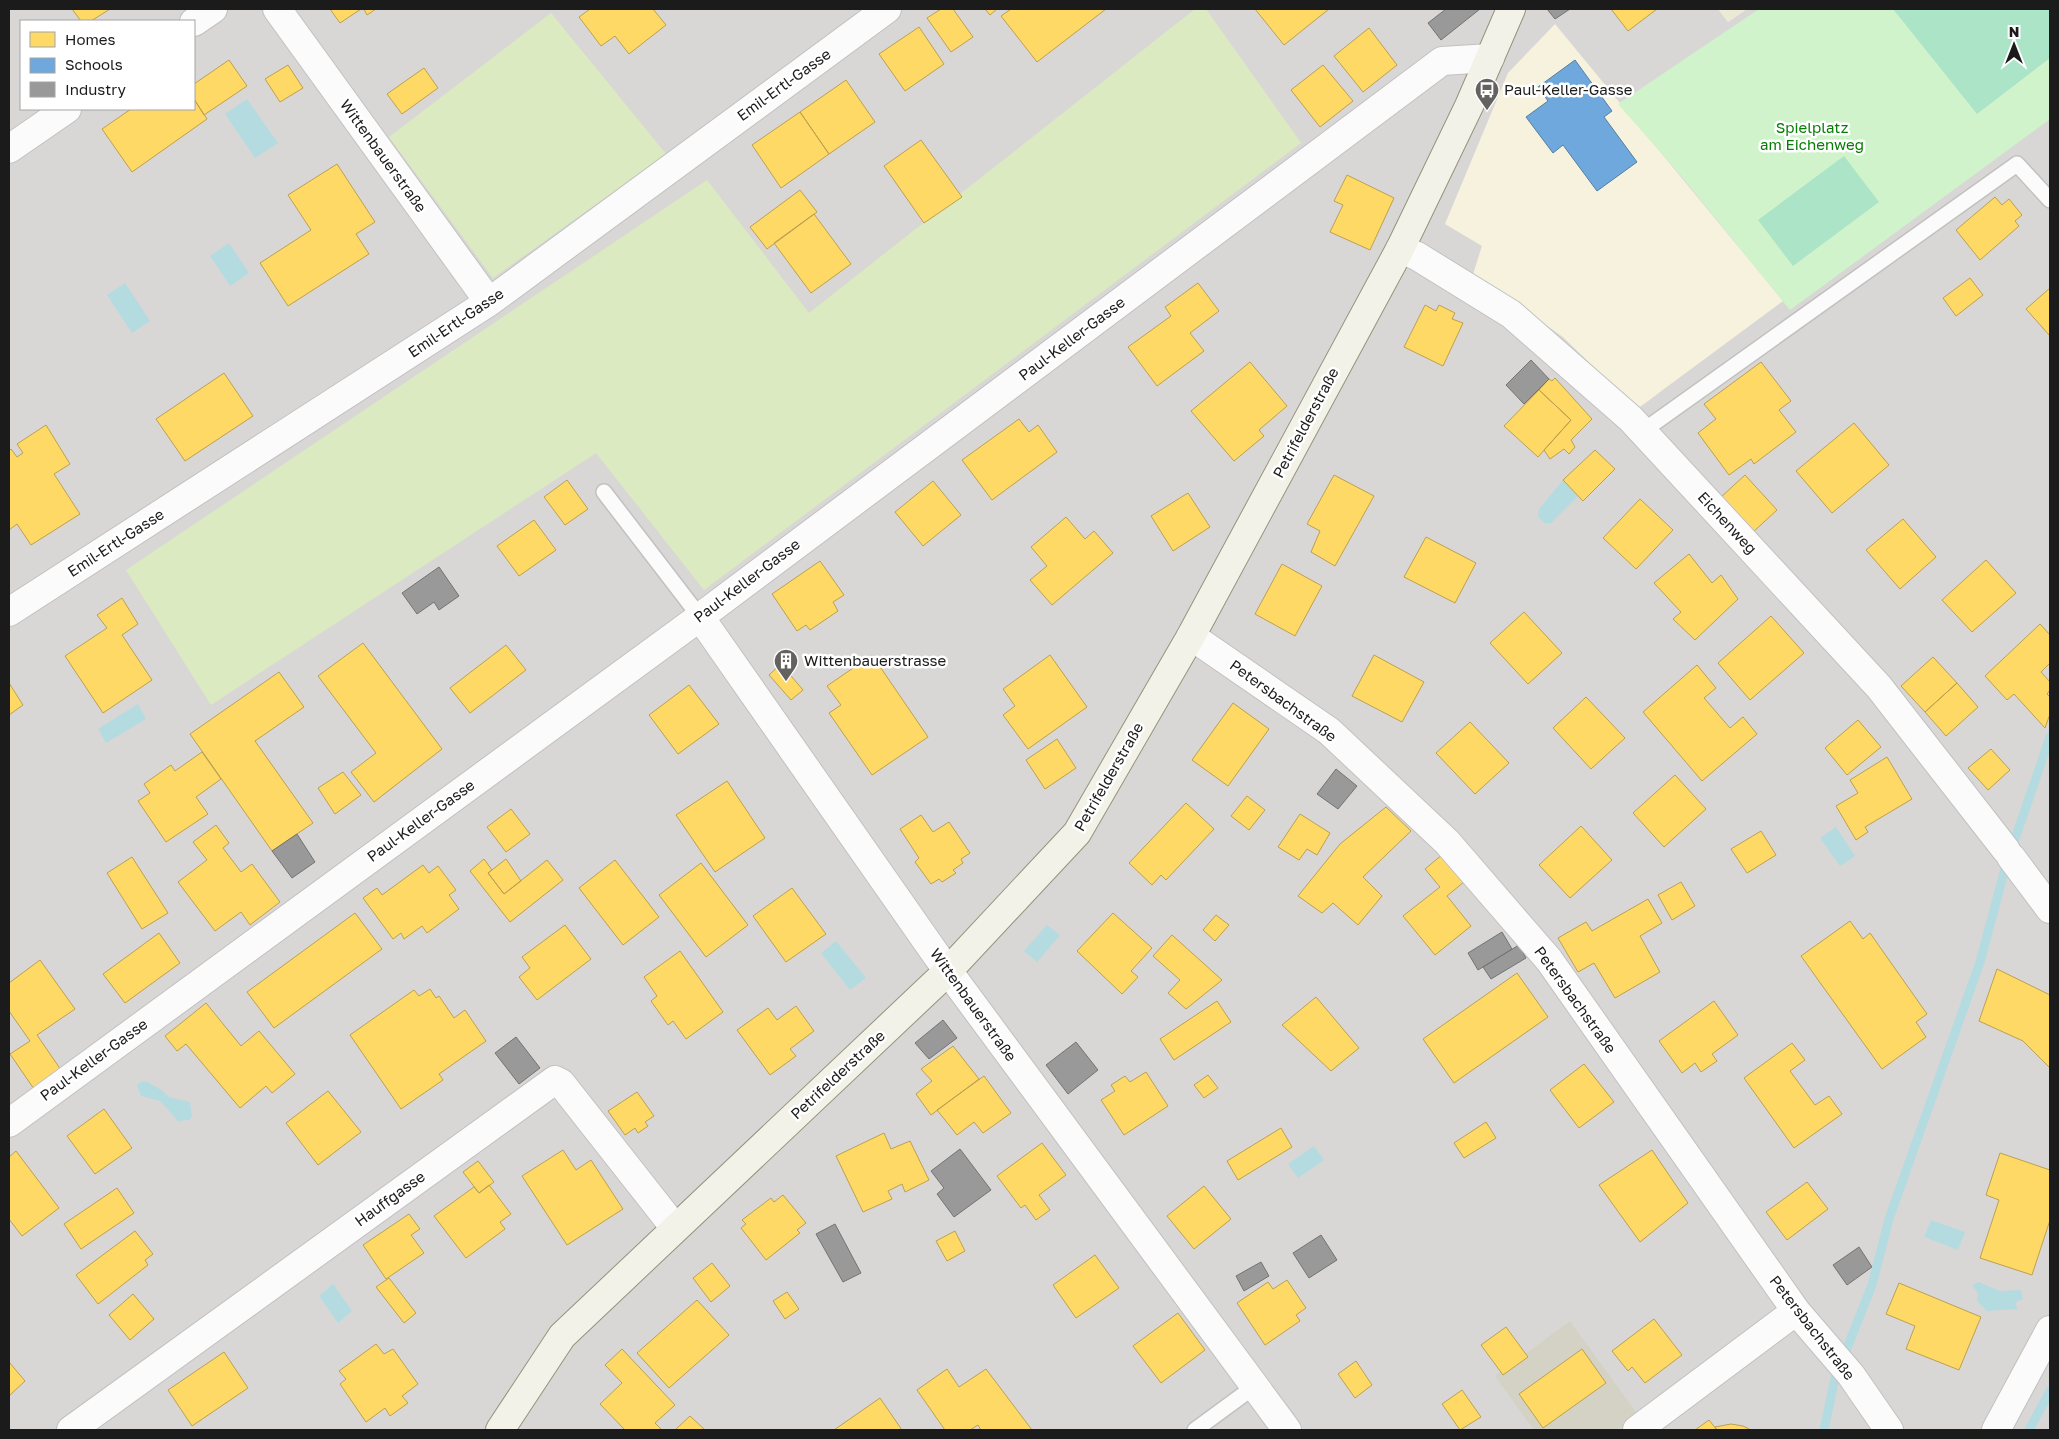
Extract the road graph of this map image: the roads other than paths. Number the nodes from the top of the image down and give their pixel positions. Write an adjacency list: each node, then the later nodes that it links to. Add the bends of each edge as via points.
1 (213, 9): 5 (street)
2 (277, 9): 11 (street, Wittenbauerstraße)
3 (887, 9): 11 (street, Emil-Ertl-Gasse)
4 (1512, 9): 6 (main road, Petrifelderstraße)
5 (195, 21)
6 (1490, 58): 10 (main road, Petrifelderstraße); 15 (street, Paul-Keller-Gasse, via 1442,61)
7 (67, 110): 8 (street)
8 (9, 149)
9 (2050, 200): 12 (lane, via 2017,164)
10 (1400, 249): 12 (street, Eichenweg, via 1417,256 1511,314); 16 (main road, Petrifelderstraße)
11 (490, 302): 14 (street, Emil-Ertl-Gasse)
12 (1642, 432): 17 (street, Eichenweg, via 1879,687)
13 (604, 492): 15 (lane)
14 (9, 612)
15 (700, 617): 18 (street, Wittenbauerstraße); 19 (street, Paul-Keller-Gasse)
16 (1191, 636): 18 (main road, Petrifelderstraße, via 1077,834); 21 (street, Petersbachstraße, via 1330,731 1447,842 1549,960)
17 (2050, 909)
18 (948, 971): 20 (main road, Petrifelderstraße); 23 (street, Wittenbauerstraße)
19 (9, 1123)
20 (675, 1228): 24 (street, Hauffgasse, via 561,1083 555,1080); 25 (main road, Petrifelderstraße, via 562,1336)
21 (1796, 1312): 28 (street); 29 (street, Petersbachstraße, via 1843,1367)
22 (2050, 1330): 30 (street)
23 (1255, 1386): 26 (lane); 27 (street, Wittenbauerstraße)
24 (71, 1430)
25 (500, 1430)
26 (1195, 1430)
27 (1287, 1430)
28 (1637, 1430)
29 (1889, 1430)
30 (1996, 1430)

